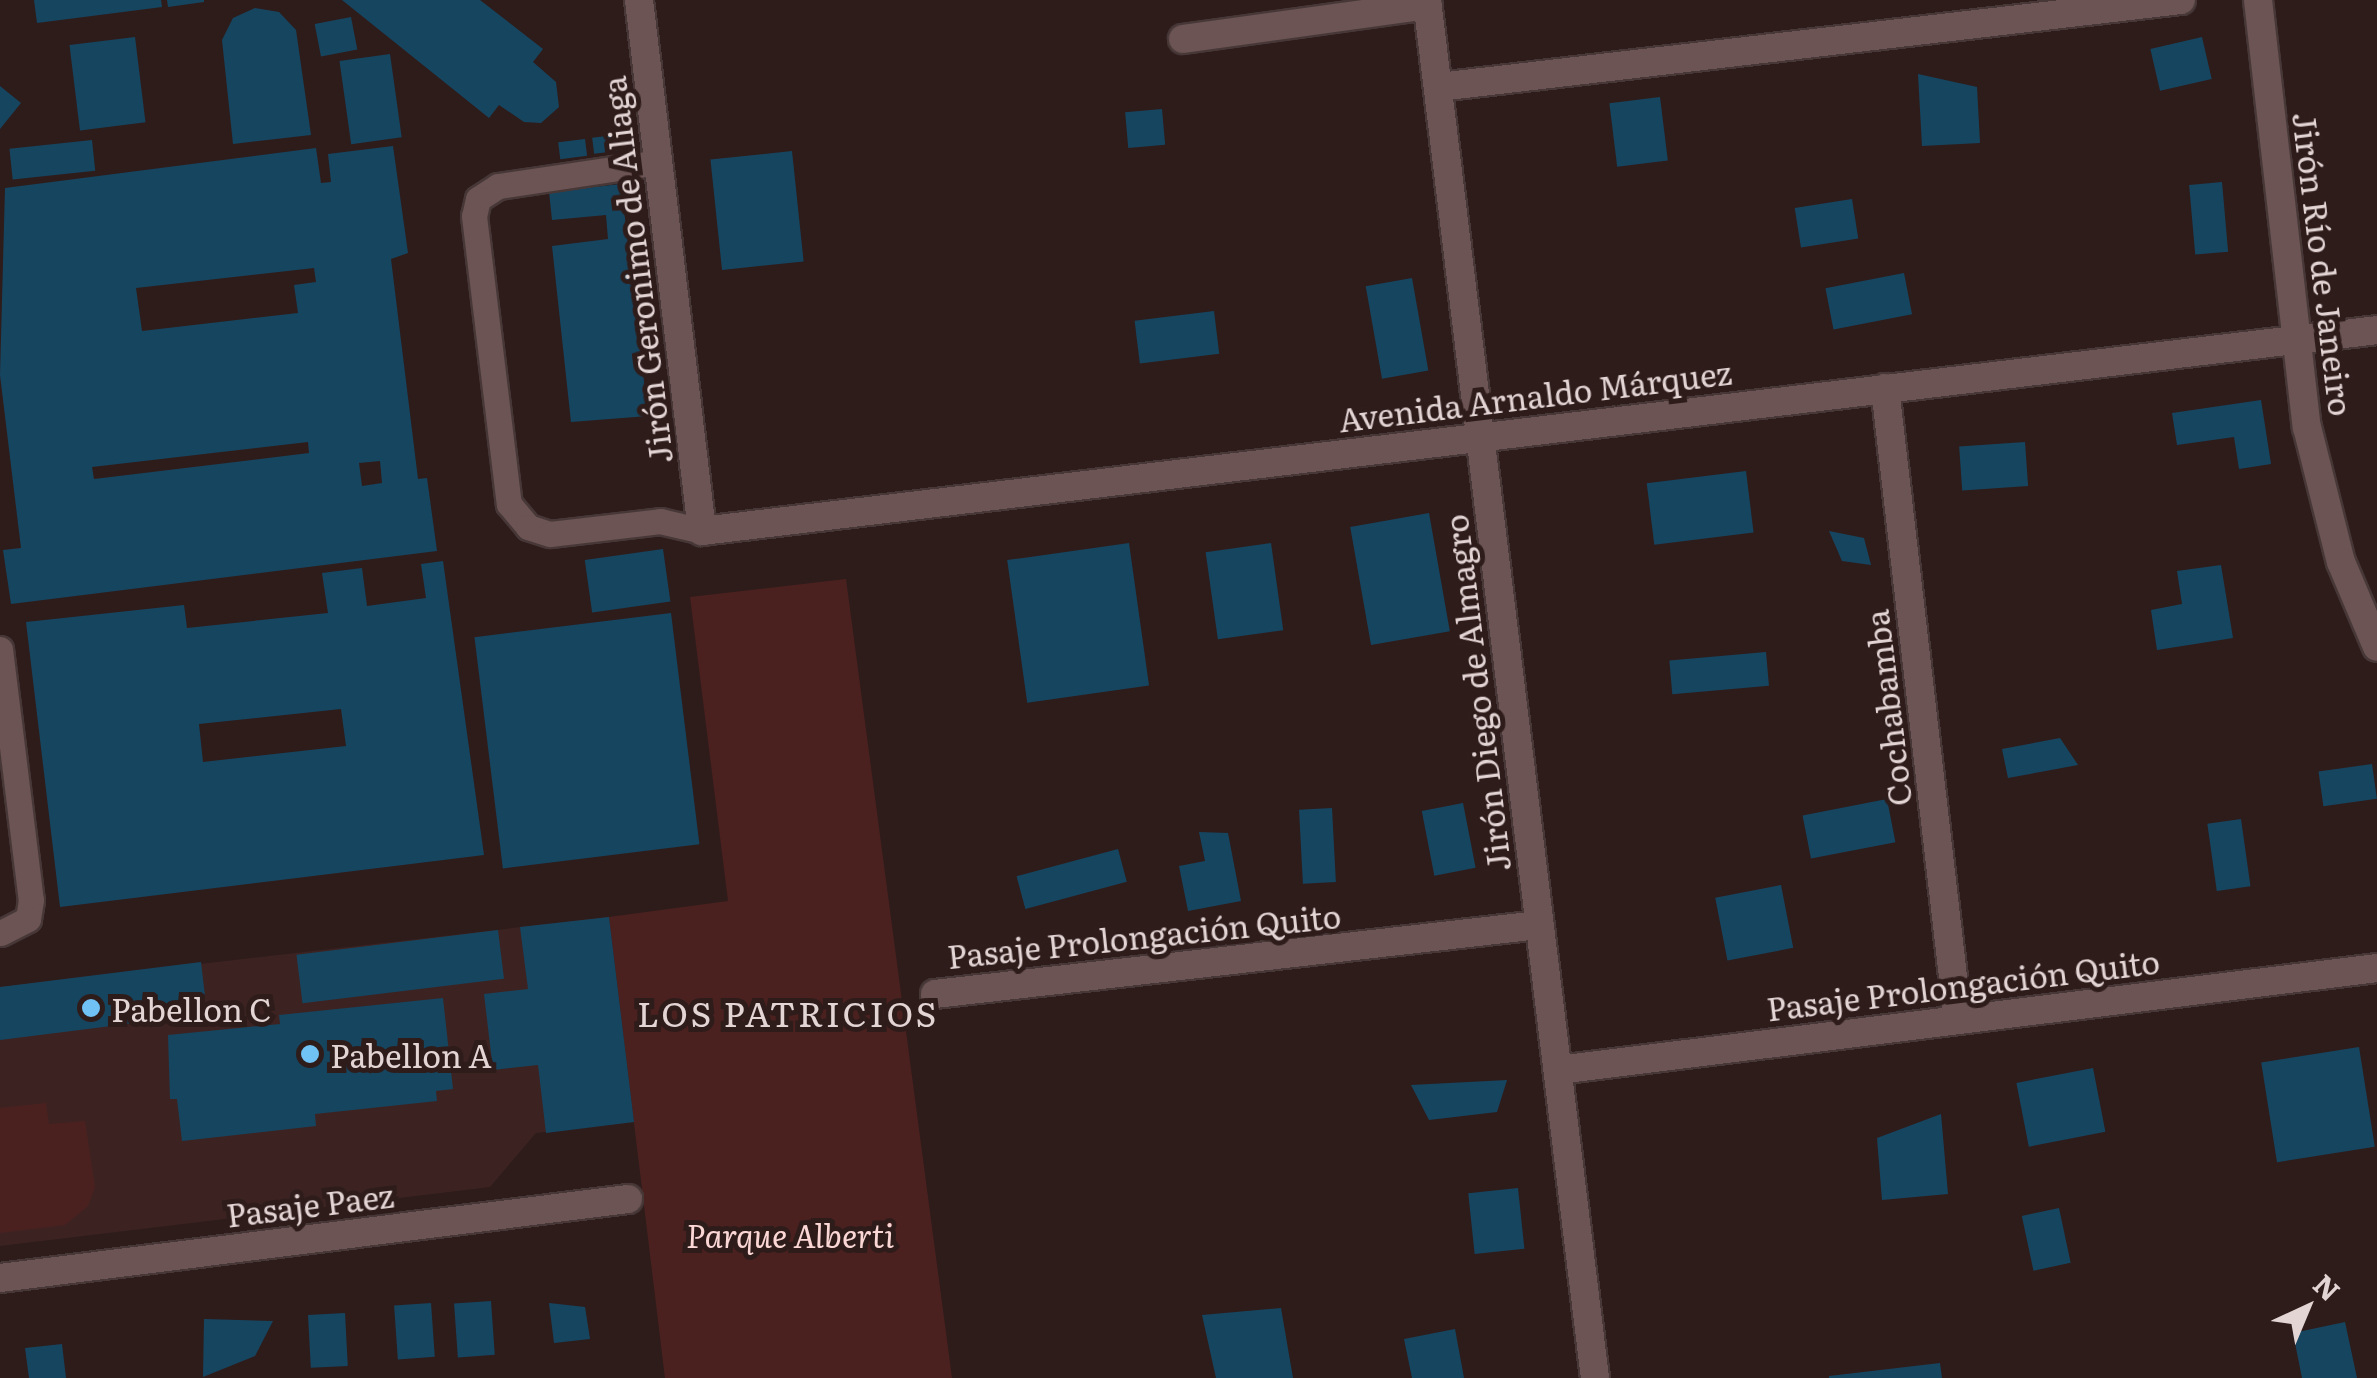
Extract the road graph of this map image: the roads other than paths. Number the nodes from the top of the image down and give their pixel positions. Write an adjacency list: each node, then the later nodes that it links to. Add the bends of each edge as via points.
1 (639, 0): 7 (street, Jirón Geronimo de Aliaga)
2 (2181, 0): 6 (street)
3 (2258, 0): 9 (street, Jirón Río de Janeiro)
4 (1428, 2): 5 (street); 6 (street, Jirón Diego de Almagro)
5 (1183, 38)
6 (1438, 88): 11 (street, Jirón Diego de Almagro)
7 (658, 162): 12 (street, Jirón Geronimo de Aliaga); 12 (lane, via 498,186 478,198 474,216 509,504 528,527 550,534 660,521)
8 (2377, 330): 9 (street, Avenida Arnaldo Márquez)
9 (2294, 340): 10 (street, Avenida Arnaldo Márquez); 13 (street, Jirón Río de Janeiro, via 2340,562)
10 (1885, 388): 11 (street, Avenida Arnaldo Márquez); 20 (street, Cochabamba)
11 (1480, 437): 12 (street, Avenida Arnaldo Márquez); 16 (street, Jirón Diego de Almagro)
12 (702, 531)
13 (2377, 647)
14 (0, 648): 15 (lane)
15 (4, 709): 17 (lane, via 31,900 28,919)
16 (1539, 925): 19 (street, Pasaje Prolongación Quito); 21 (street, Jirón Diego de Almagro)
17 (0, 934)
18 (2377, 968): 20 (street, Pasaje Prolongación Quito)
19 (935, 994)
20 (1958, 1020): 21 (street, Pasaje Prolongación Quito)
21 (1558, 1070): 24 (street, Jirón Diego de Almagro)
22 (628, 1198): 23 (street, Pasaje Paez)
23 (0, 1278)
24 (1594, 1378)

